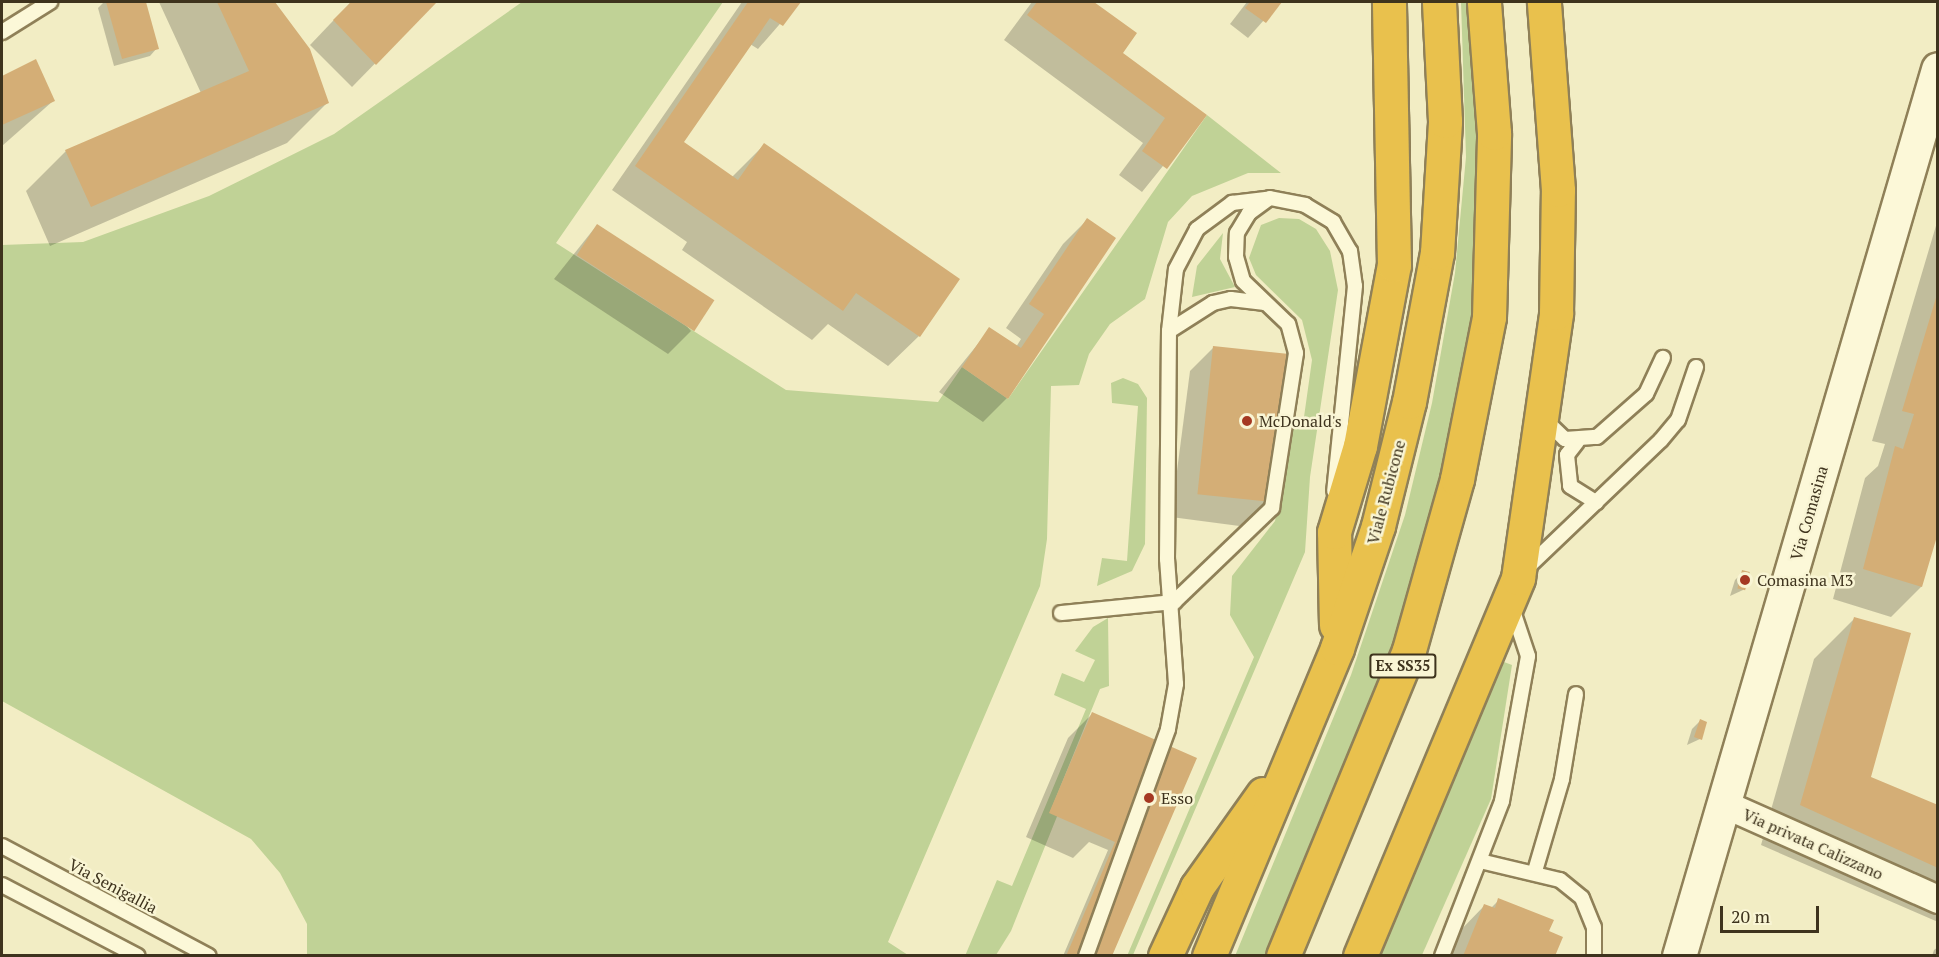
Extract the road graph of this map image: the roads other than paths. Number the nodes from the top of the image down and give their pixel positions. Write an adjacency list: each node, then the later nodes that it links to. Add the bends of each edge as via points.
1 (50, 2): 6 (lane)
2 (1389, 2): 17 (highway, via 1394,266 1360,446)
3 (1439, 2): 21 (highway, Viale Rubicone, via 1445,121 1437,253 1378,526)
4 (1484, 2): 24 (highway, Ex SS35, via 1494,133 1489,317 1434,568 1409,650)
5 (1544, 2): 14 (highway, via 1558,190 1556,313)
6 (2, 32)
7 (1938, 69): 8 (main road, Via Comasina)
8 (1928, 136): 25 (main road, Via Comasina)
9 (1270, 198): 10 (lane, via 1249,213 1237,233 1243,281); 11 (lane, via 1232,203 1197,229 1176,269); 17 (lane, via 1305,205 1333,222 1350,251 1355,286 1335,448)
10 (1263, 303): 11 (lane, via 1231,299 1214,303); 19 (lane, via 1288,324 1296,353 1272,508)
11 (1169, 331): 19 (lane, via 1167,559)
12 (1663, 358): 15 (lane, via 1646,394 1616,425)
13 (1696, 368): 16 (lane, via 1677,420 1634,471)
14 (1544, 419): 15 (lane); 18 (highway)
15 (1576, 442): 16 (lane, via 1567,455 1570,486)
16 (1596, 502): 18 (lane)
17 (1334, 532): 21 (highway)
18 (1514, 590): 27 (lane, via 1528,656 1502,801); 38 (highway)
19 (1174, 602): 20 (lane); 33 (lane, via 1176,684 1168,729)
20 (1061, 613)
21 (1337, 648): 23 (highway, Viale Rubicone)
22 (1576, 694): 28 (lane, via 1562,779)
23 (1299, 744): 34 (highway, via 1197,887); 35 (highway, Viale Rubicone)
24 (1364, 762): 36 (highway); 37 (highway)
25 (1722, 803): 30 (street, Via privata Calizzano); 41 (main road, Via Comasina)
26 (2, 846): 32 (lane, Via Senigallia)
27 (1480, 861): 28 (lane); 39 (lane)
28 (1535, 871): 40 (lane, via 1560,880 1582,898 1594,927)
29 (2, 885): 31 (lane)
30 (1938, 899)
31 (138, 956)
32 (209, 956)
33 (1086, 956)
34 (1165, 956)
35 (1209, 956)
36 (1283, 956)
37 (1301, 956)
38 (1360, 956)
39 (1442, 956)
40 (1594, 956)
41 (1679, 956)

